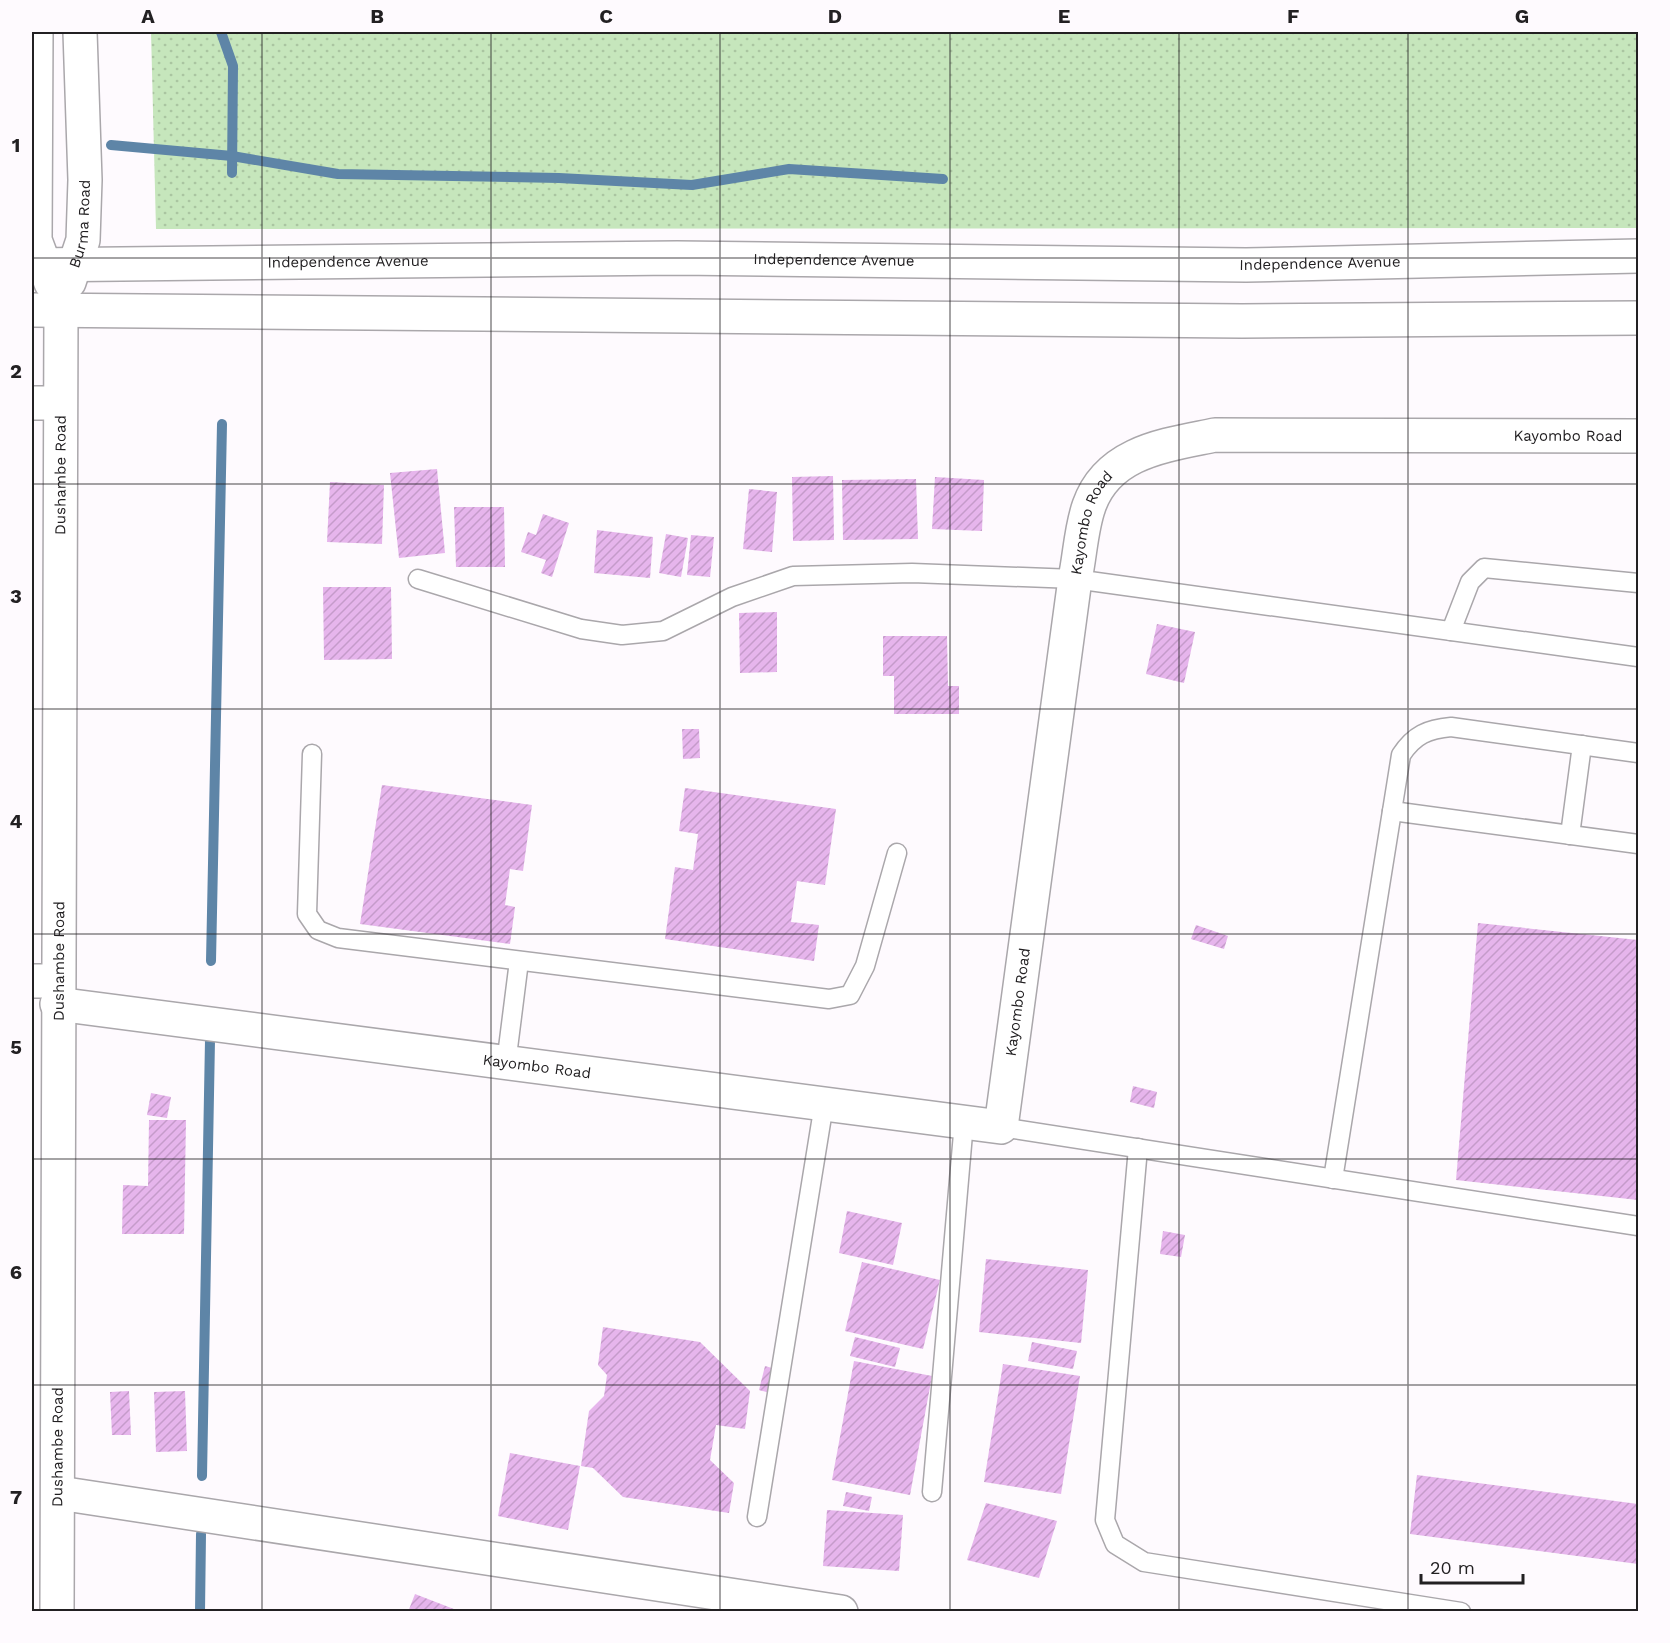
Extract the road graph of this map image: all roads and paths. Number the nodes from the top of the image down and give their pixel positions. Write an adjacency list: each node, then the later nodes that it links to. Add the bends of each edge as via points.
1 (36, 32): 4 (street, Burma Road, via 35,240)
2 (80, 32): 4 (street, Burma Road, via 83,240)
3 (1638, 255): 4 (street, Independence Avenue, via 1246,266 677,258)
4 (50, 264): 5 (street, Burma Road)
5 (46, 310): 6 (street, via 1242,321); 7 (street, Dushambe Road)
6 (1638, 318)
7 (46, 403): 22 (street, Dushambe Road)
8 (1638, 436): 10 (street, Kayombo Road, via 1215,435 1168,444 1132,456 1105,477 1089,505)
9 (418, 579): 10 (lane, via 581,629 622,635 663,631 732,597 793,576 912,573)
10 (1075, 579): 12 (lane); 26 (street, Kayombo Road)
11 (1638, 583): 12 (lane, via 1484,568 1470,582)
12 (1451, 631): 13 (lane)
13 (1638, 657)
14 (1582, 745): 15 (lane); 17 (lane, via 1451,727 1430,729 1410,741 1401,755); 18 (lane)
15 (1638, 753)
16 (312, 754): 21 (lane, via 307,914 318,930 338,938)
17 (1392, 811): 18 (lane); 28 (lane)
18 (1570, 835): 19 (lane)
19 (1638, 844)
20 (897, 853): 21 (lane, via 865,966 850,995 829,999)
21 (519, 961): 23 (lane)
22 (49, 989): 23 (street, Kayombo Road); 31 (street, Dushambe Road)
23 (506, 1064): 24 (street, Kayombo Road)
24 (824, 1104): 25 (street, Kayombo Road); 32 (lane)
25 (964, 1122): 26 (street, Kayombo Road); 30 (lane)
26 (1001, 1127): 27 (lane)
27 (1138, 1148): 28 (lane); 35 (lane, via 1105,1520 1115,1544 1144,1562)
28 (1333, 1179): 29 (lane)
29 (1638, 1226)
30 (932, 1492)
31 (59, 1493): 33 (street, Dushambe Road); 34 (street)
32 (758, 1517)
33 (57, 1611)
34 (841, 1611)
35 (1461, 1611)

